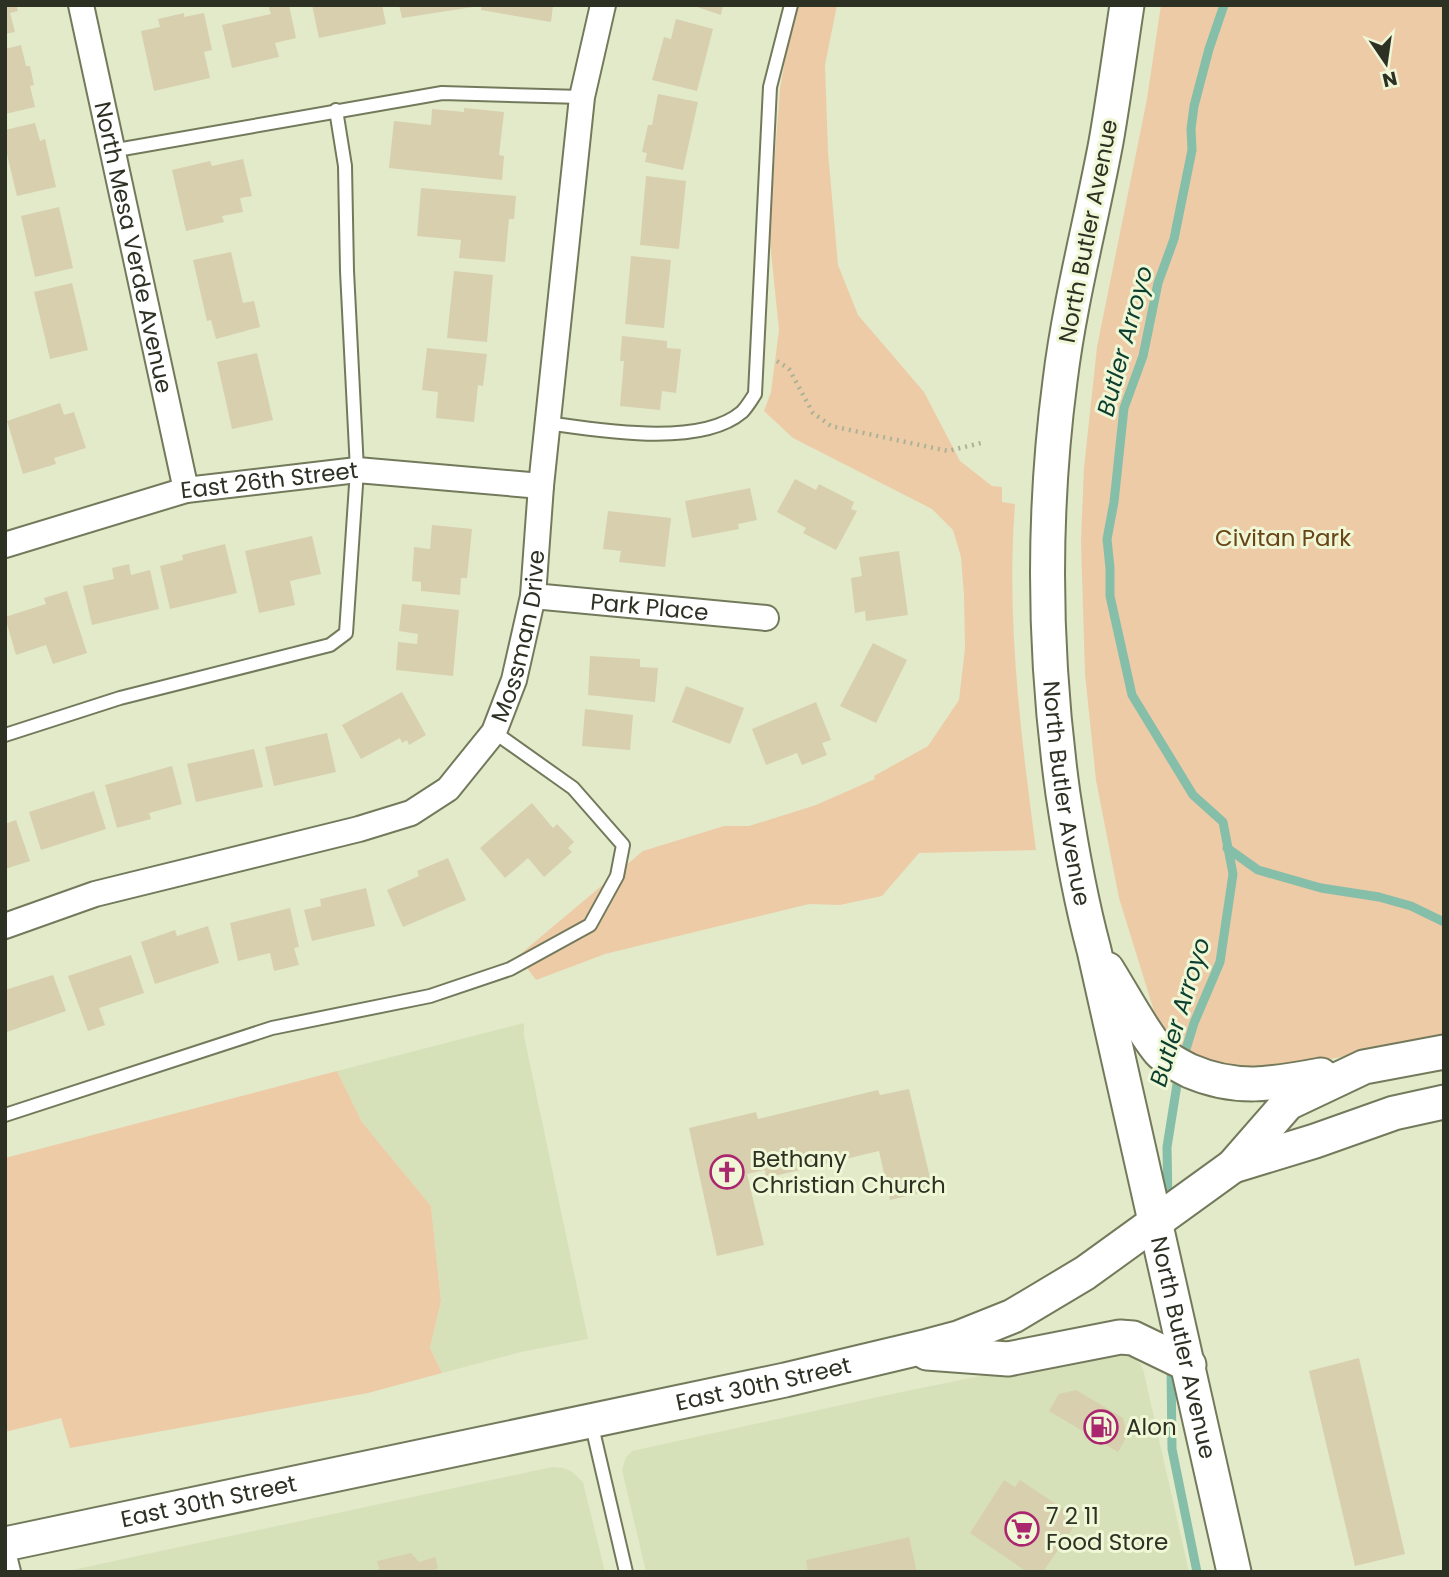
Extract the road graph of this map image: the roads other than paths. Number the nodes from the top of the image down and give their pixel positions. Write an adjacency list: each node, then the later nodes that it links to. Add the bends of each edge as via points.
1 (81, 5): 7 (street, North Mesa Verde Avenue)
2 (603, 5): 5 (street, Mossman Drive)
3 (791, 5): 8 (lane, via 770,87 755,394 742,412 694,432 612,432)
4 (1127, 5): 18 (main road, North Butler Avenue, via 1060,380 1048,525 1055,729 1072,851)
5 (582, 97): 6 (lane, via 442,93); 8 (street, Mossman Drive)
6 (336, 110): 7 (lane); 9 (lane, via 345,166)
7 (111, 151): 11 (street, North Mesa Verde Avenue)
8 (547, 422): 10 (street, Mossman Drive)
9 (357, 470): 10 (street, East 26th Street); 11 (street, East 26th Street); 16 (lane, via 346,633 330,645 120,698)
10 (541, 486): 13 (street, Mossman Drive)
11 (186, 490): 12 (street, East 26th Street)
12 (5, 545)
13 (533, 596): 14 (street, Park Place); 15 (street, Mossman Drive, via 514,680)
14 (766, 618)
15 (494, 732): 17 (street, Mossman Drive, via 448,789 411,813 94,894); 22 (lane, via 573,788 623,845 617,876 590,925 510,969 430,996 272,1028)
16 (5, 735)
17 (5, 926)
18 (1094, 950): 20 (main road, via 1160,1053 1192,1072 1238,1085 1278,1083); 24 (main road, North Butler Avenue)
19 (1444, 1052): 20 (main road, East 30th Street)
20 (1364, 1067): 23 (main road, East 30th Street, via 1288,1103)
21 (1444, 1102): 23 (main road, via 1394,1113)
22 (5, 1115)
23 (1233, 1166): 24 (main road, East 30th Street)
24 (1155, 1222): 25 (main road, East 30th Street, via 1085,1273 1013,1316); 26 (main road, North Butler Avenue)
25 (908, 1352): 26 (main road, via 1009,1359 1120,1337); 27 (main road, East 30th Street)
26 (1189, 1365): 32 (main road, North Butler Avenue)
27 (591, 1420): 28 (main road, East 30th Street); 31 (lane)
28 (5, 1544)
29 (5, 1560): 30 (street)
30 (8, 1572)
31 (626, 1572)
32 (1234, 1572)

